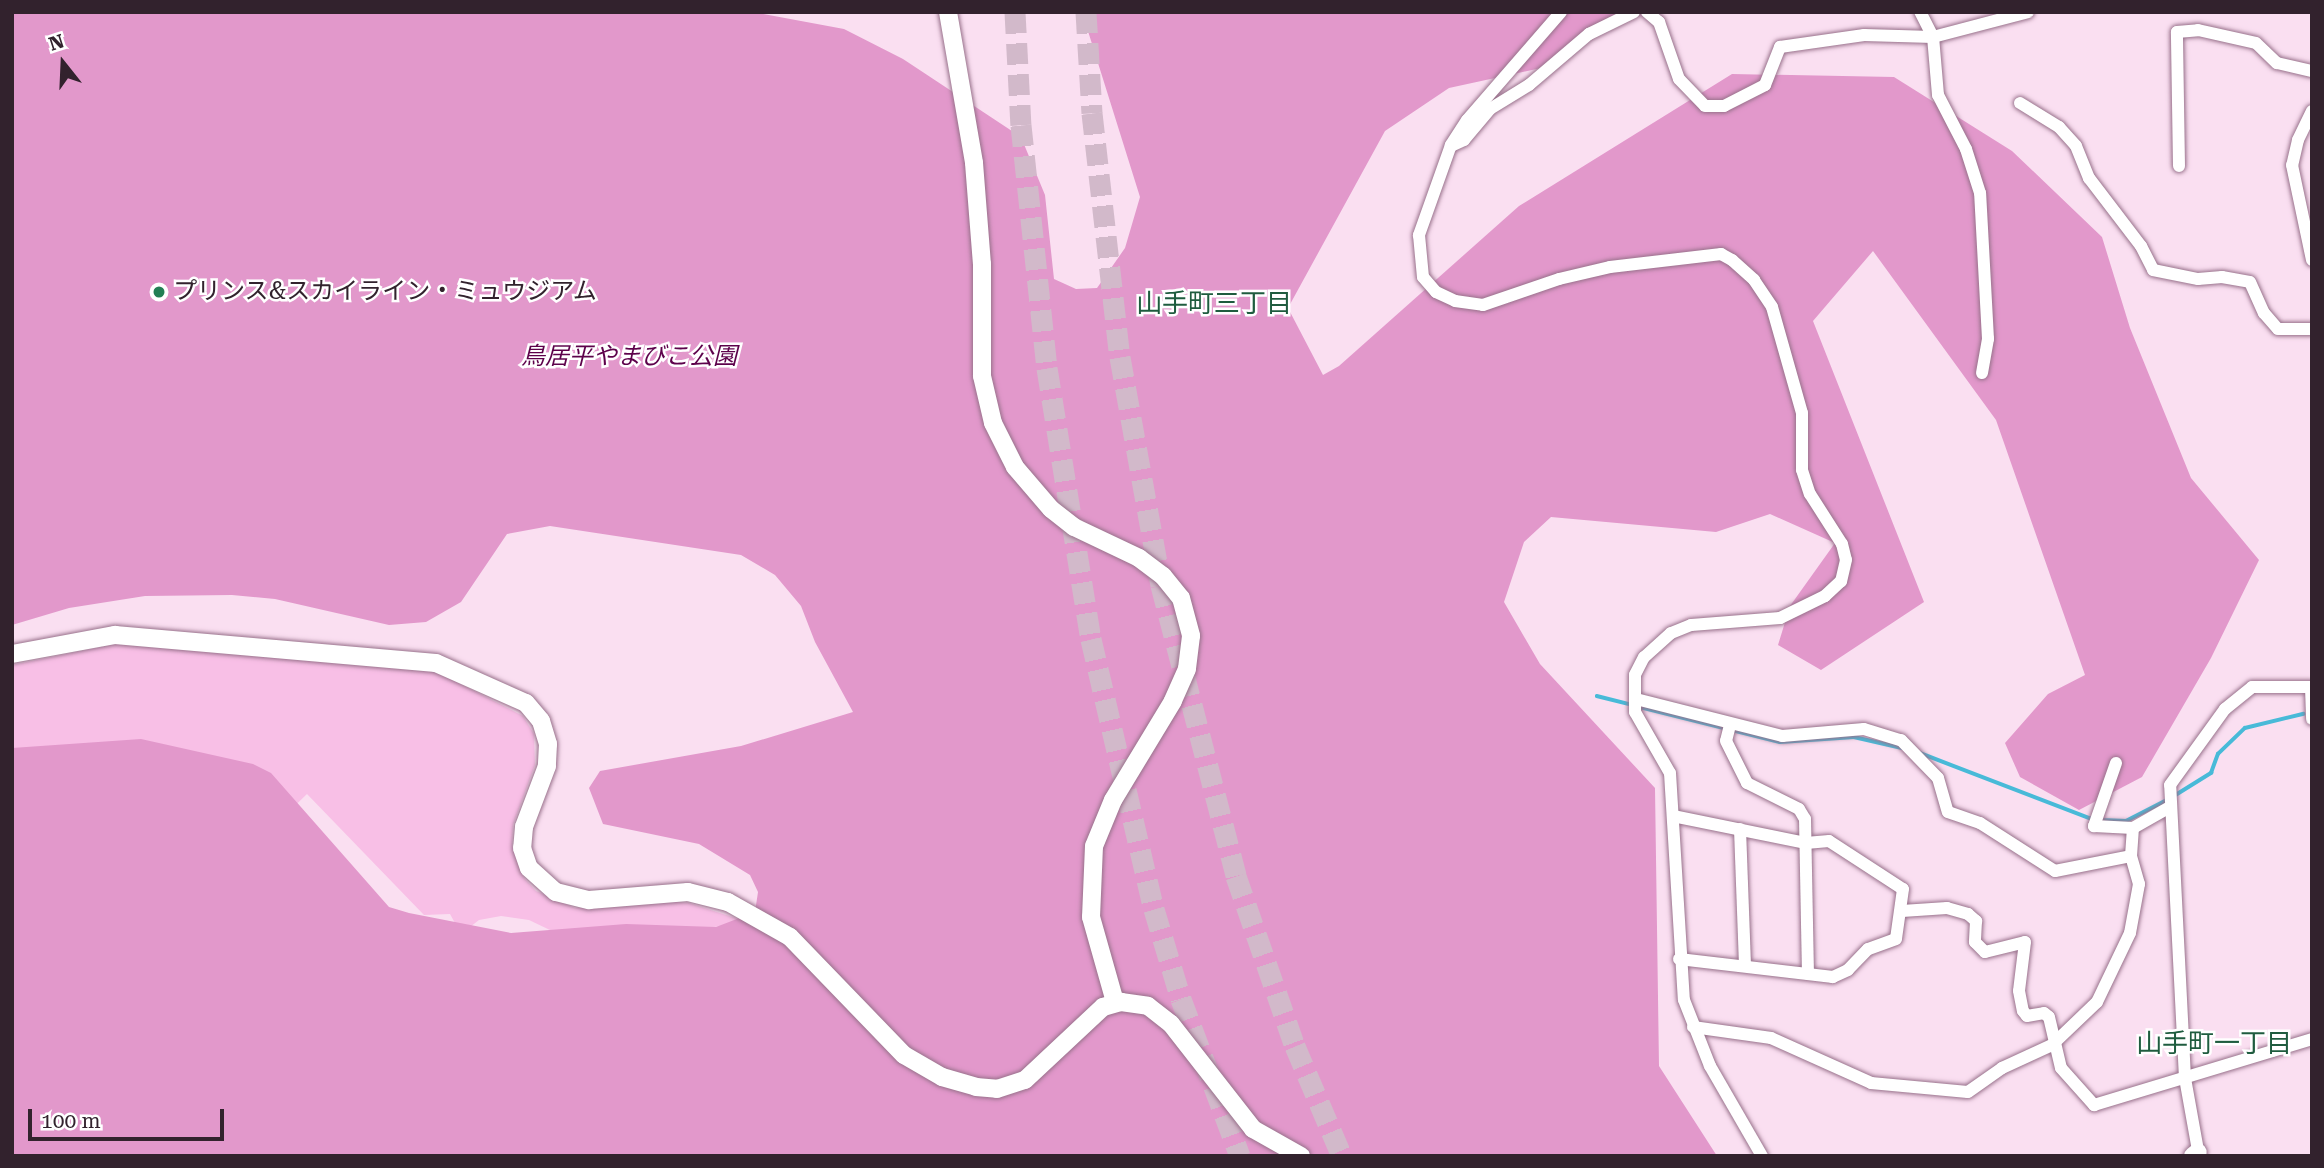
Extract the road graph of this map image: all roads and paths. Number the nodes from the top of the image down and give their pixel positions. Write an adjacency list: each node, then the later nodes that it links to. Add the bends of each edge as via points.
1 (948, 12): 33 (street, via 974,163 982,264 982,376 993,423 1015,467 1051,509 1074,527 1146,562 1167,581 1181,598 1191,636 1187,669 1173,701 1113,800 1094,846 1091,916)
2 (1561, 12): 12 (street, via 1526,58 1467,120)
3 (1634, 12): 12 (street, via 1589,34 1529,85 1490,109 1464,140)
4 (1647, 12): 8 (street, via 1658,22 1679,79 1705,106 1724,106 1765,85 1780,47 1864,35)
5 (1920, 12): 8 (street)
6 (2028, 12): 7 (street)
7 (1992, 18): 8 (street)
8 (1933, 37): 16 (street, via 1938,95 1966,149 1980,192 1987,339)
9 (2312, 71): 13 (street, via 2277,63 2256,43 2198,30 2177,32)
10 (2020, 103): 15 (street, via 2059,127 2076,146 2089,178 2141,246 2153,270 2250,282 2264,313 2278,329)
11 (2312, 111): 14 (street, via 2292,165)
12 (1451, 145): 19 (street, via 1419,235 1423,276 1437,292 1455,301 1483,305 1610,267 1721,254 1754,280 1772,307 1804,424 1802,470 1810,494 1842,544 1846,560 1841,581 1825,596 1780,618 1691,625 1671,633 1644,657 1635,676)
13 (2179, 166)
14 (2312, 260)
15 (2312, 330)
16 (1982, 373)
17 (12, 654): 33 (street, via 115,635 350,654 436,663 526,703 541,721 548,744 547,766 524,827 522,848 538,880 556,892 589,900 688,892 728,902 790,937 904,1055 942,1077 997,1089 1025,1080 1092,1014)
18 (2311, 687): 20 (street); 23 (street, via 2267,684 2237,698 2170,785)
19 (1636, 699): 21 (street); 24 (street, via 1636,712 1670,773)
20 (2312, 719)
21 (1730, 725): 27 (street, via 1726,741 1746,783 1799,809 1805,819); 28 (street, via 1782,736 1864,729 1902,740 1938,778 1948,812 1980,822 2054,871)
22 (2116, 764): 25 (street, via 2094,826)
23 (2168, 808): 25 (street); 37 (street)
24 (1673, 816): 26 (street); 30 (street)
25 (2133, 828): 28 (street)
26 (1740, 830): 27 (street); 31 (street)
27 (1806, 843): 29 (street, via 1829,841 1903,889); 32 (street)
28 (2131, 856): 36 (street, via 2139,884 2125,949 2097,1002)
29 (1902, 911): 32 (street, via 1896,939 1868,949 1848,970 1833,977); 36 (street, via 1947,908 1968,914 1976,921 1975,942 1985,952 2025,942 2020,1002 2027,1016 2043,1013 2049,1017)
30 (1679, 959): 31 (street); 34 (street)
31 (1745, 965): 32 (street)
32 (1808, 974)
33 (1115, 1002): 39 (street, via 1140,1004 1165,1017 1253,1129)
34 (1693, 1027): 36 (street, via 1770,1038 1871,1083 1952,1093 1968,1092 2002,1068); 40 (street)
35 (2312, 1039): 37 (street)
36 (2052, 1045): 37 (street, via 2069,1082 2094,1105)
37 (2185, 1078): 38 (street)
38 (2196, 1154)
39 (1301, 1156)
40 (1762, 1156)

